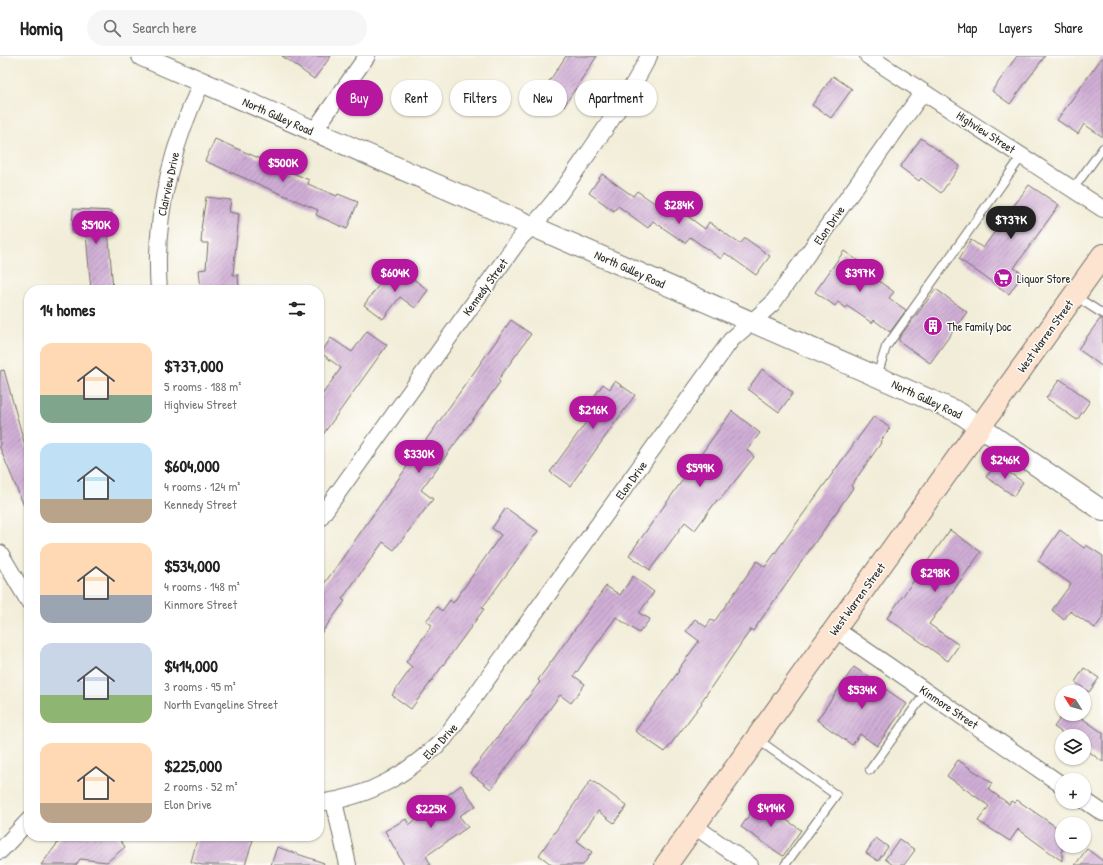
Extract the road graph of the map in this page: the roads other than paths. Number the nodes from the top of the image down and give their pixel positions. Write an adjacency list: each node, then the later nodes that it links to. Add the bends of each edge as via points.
1 (142, 56): 5 (street, North Gulley Road)
2 (367, 56): 7 (street)
3 (649, 56): 12 (street, Kennedy Street, via 606,129 545,214)
4 (868, 56): 6 (street, Highview Street)
5 (202, 82): 7 (street, North Gulley Road); 14 (street, Clairview Drive, via 187,114 168,172 158,240)
6 (923, 92): 9 (street, Highview Street); 17 (street, Elon Drive, via 774,302)
7 (314, 131): 12 (street, North Gulley Road)
8 (1103, 148): 10 (lane)
9 (1022, 156): 10 (street, Highview Street); 18 (lane, via 886,347)
10 (1073, 189): 11 (street, Highview Street)
11 (1103, 209)
12 (533, 226): 17 (street, North Gulley Road); 21 (street, Kennedy Street, via 521,236)
13 (1103, 255): 15 (main road, West Warren Street)
14 (159, 285)
15 (1074, 296): 16 (lane); 19 (main road, West Warren Street)
16 (1103, 314)
17 (752, 322): 18 (street, North Gulley Road); 29 (street, Elon Drive, via 731,340 444,739 422,760 397,778 369,791)
18 (877, 377): 19 (street, North Gulley Road, via 958,412)
19 (980, 426): 20 (street, North Gulley Road); 24 (main road, West Warren Street)
20 (1103, 511)
21 (324, 512)
22 (0, 553): 23 (street)
23 (24, 594)
24 (835, 629): 25 (street, Kinmore Street); 26 (main road, West Warren Street)
25 (926, 692): 27 (lane); 28 (street, Kinmore Street)
26 (756, 738): 33 (main road, West Warren Street); 38 (lane, via 836,796)
27 (870, 770)
28 (1055, 780)
29 (326, 802): 35 (street)
30 (1091, 805): 31 (street)
31 (1103, 813)
32 (24, 825): 34 (street)
33 (693, 825): 36 (main road, West Warren Street); 37 (street)
34 (0, 851)
35 (348, 865)
36 (666, 865)
37 (750, 865)
38 (785, 865)

